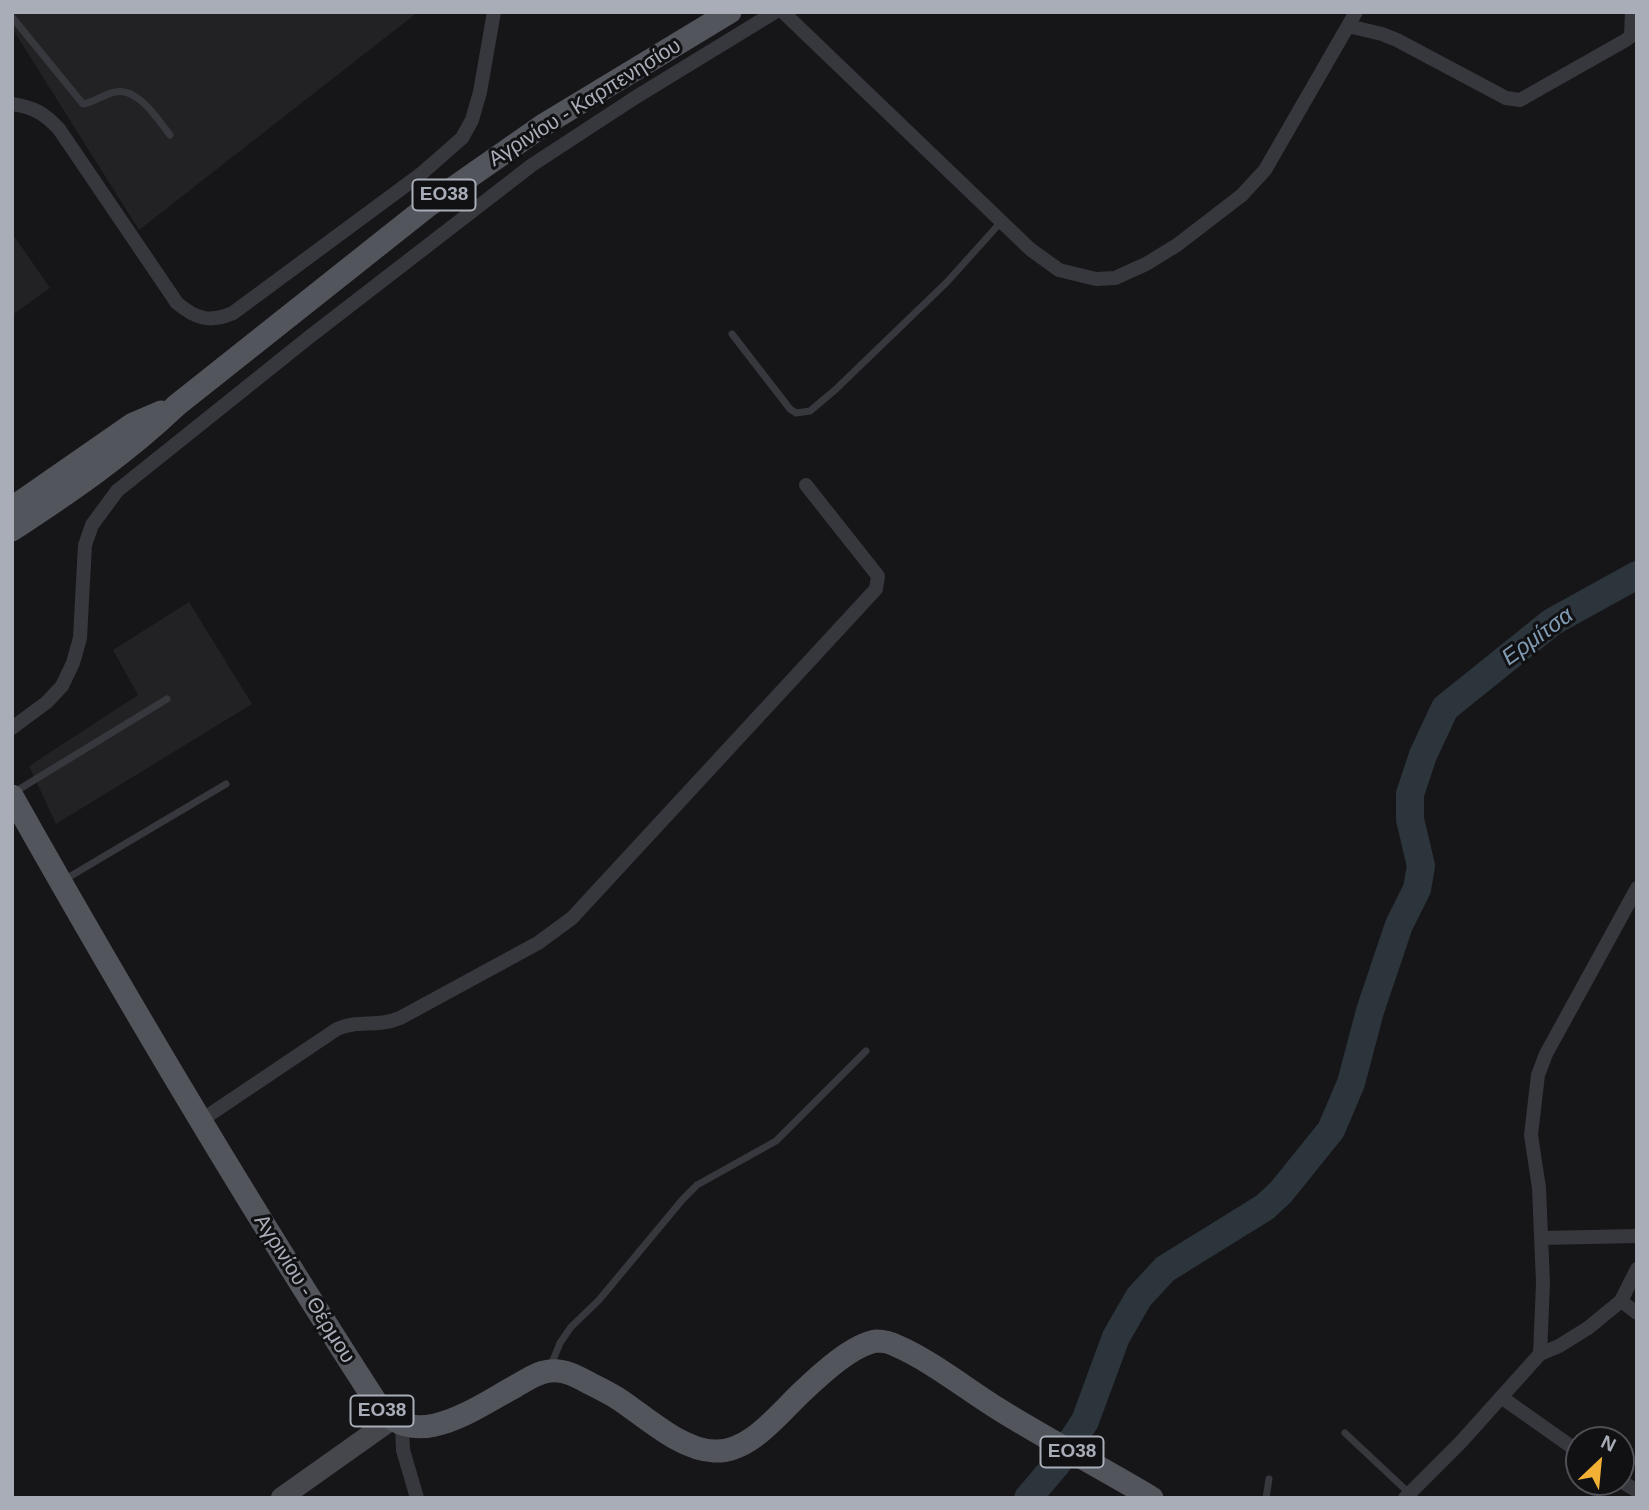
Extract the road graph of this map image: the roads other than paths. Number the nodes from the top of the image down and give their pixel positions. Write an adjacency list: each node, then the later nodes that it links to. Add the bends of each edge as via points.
1 (494, 12): 9 (street, via 480,92 462,138 421,174 222,318 192,315 177,303 60,130 32,107)
2 (730, 12): 13 (main road, Αγρινίου - Καρπενησίου / ΕΟ38, via 545,124 429,205)
3 (775, 12): 18 (street, via 532,165 117,491 92,525 85,545 80,638 73,663 62,686 47,702)
4 (783, 12): 11 (street)
5 (1356, 12): 8 (street)
6 (1632, 12): 8 (street, via 1631,36 1626,40 1520,100 1506,98 1397,40)
7 (12, 17): 10 (lane, via 83,104 123,91 145,105)
8 (1348, 26): 11 (street, via 1260,177 1153,261 1115,278 1075,275 1059,270)
9 (12, 104)
10 (170, 135)
11 (1000, 222): 12 (lane, via 947,282 810,411 790,409)
12 (732, 334)
13 (177, 405): 15 (main road, Αγρινίου - Καρπενησίου / ΕΟ38, via 133,424); 16 (main road, Αγρινίου - Καρπενησίου / ΕΟ38, via 146,434)
14 (806, 485): 24 (street, via 878,576 876,589 572,918 538,943 400,1018 337,1029)
15 (12, 508)
16 (12, 530)
17 (167, 699): 20 (lane)
18 (12, 728)
19 (226, 784): 21 (lane)
20 (12, 795): 21 (main road, Αγρινίου - Θέρμου / ΕΟ38)
21 (61, 882): 24 (main road, Αγρινίου - Θέρμου / ΕΟ38)
22 (1637, 888): 26 (street, via 1538,1075 1531,1135)
23 (866, 1051): 31 (lane, via 776,1141 697,1185 683,1199 571,1327)
24 (200, 1121): 33 (main road, Αγρινίου - Θέρμου / ΕΟ38, via 376,1402)
25 (1637, 1236): 26 (street)
26 (1541, 1238): 30 (street)
27 (1637, 1269): 28 (street)
28 (1621, 1301): 29 (street); 30 (street, via 1588,1328)
29 (1637, 1313)
30 (1540, 1353): 32 (street)
31 (549, 1371): 33 (main road, ΕΟ38, via 435,1426); 37 (main road, ΕΟ38, via 575,1376 616,1397 695,1448 731,1450 752,1438 861,1345 880,1341 897,1345)
32 (1501, 1396): 35 (street); 38 (street)
33 (397, 1423): 39 (street); 40 (street)
34 (1345, 1433): 38 (lane)
35 (1565, 1442)
36 (1269, 1479): 41 (lane)
37 (1147, 1495)
38 (1407, 1496)
39 (281, 1498)
40 (416, 1498)
41 (1266, 1498)

